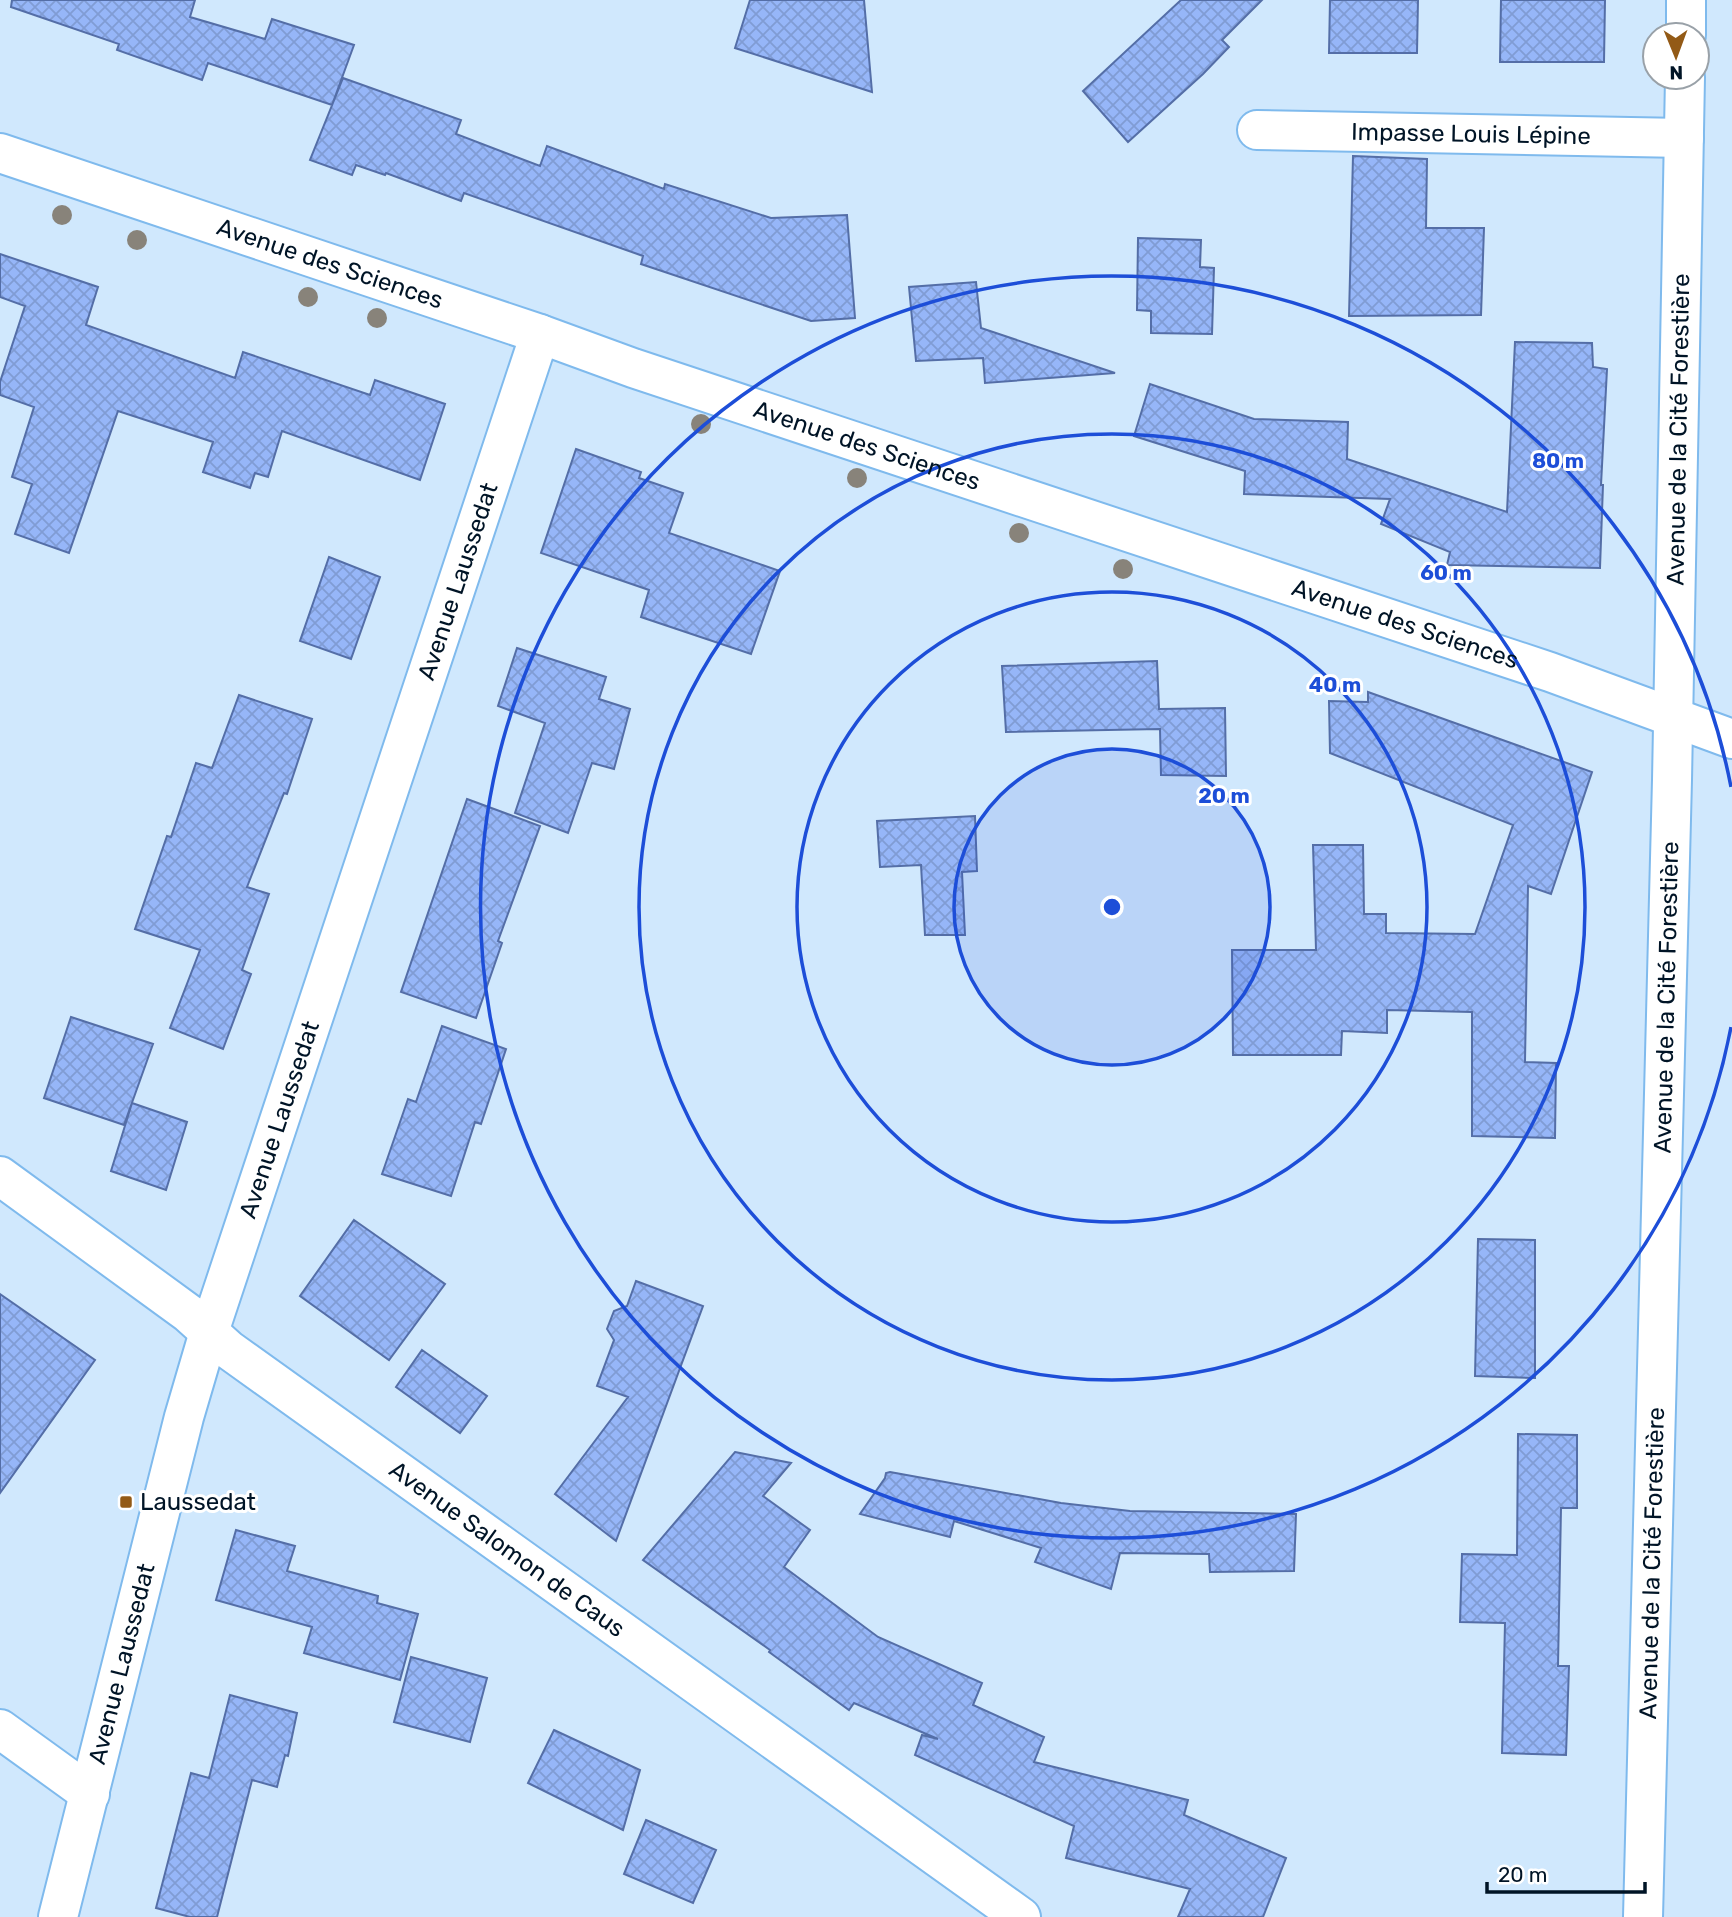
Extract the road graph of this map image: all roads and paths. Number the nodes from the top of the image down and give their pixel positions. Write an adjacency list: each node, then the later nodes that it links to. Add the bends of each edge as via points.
1 (1686, 0): 2 (street)
2 (1686, 21)
3 (1685, 91): 5 (street, Avenue de la Cité Forestière)
4 (1257, 130): 5 (street, Impasse Louis Lépine)
5 (1684, 138): 8 (street, Avenue de la Cité Forestière)
6 (0, 153): 7 (street, Avenue des Sciences)
7 (540, 334): 8 (street, Avenue des Sciences); 11 (street, Avenue Laussedat)
8 (1672, 717): 9 (street, Avenue des Sciences); 16 (street, Avenue de la Cité Forestière)
9 (1732, 739)
10 (0, 1176): 11 (street, Avenue Salomon de Caus)
11 (209, 1332): 13 (street, Avenue Laussedat); 15 (street, Avenue Salomon de Caus)
12 (0, 1729): 13 (street)
13 (90, 1794): 14 (street, Avenue Laussedat)
14 (58, 1917)
15 (1021, 1917)
16 (1643, 1917)

